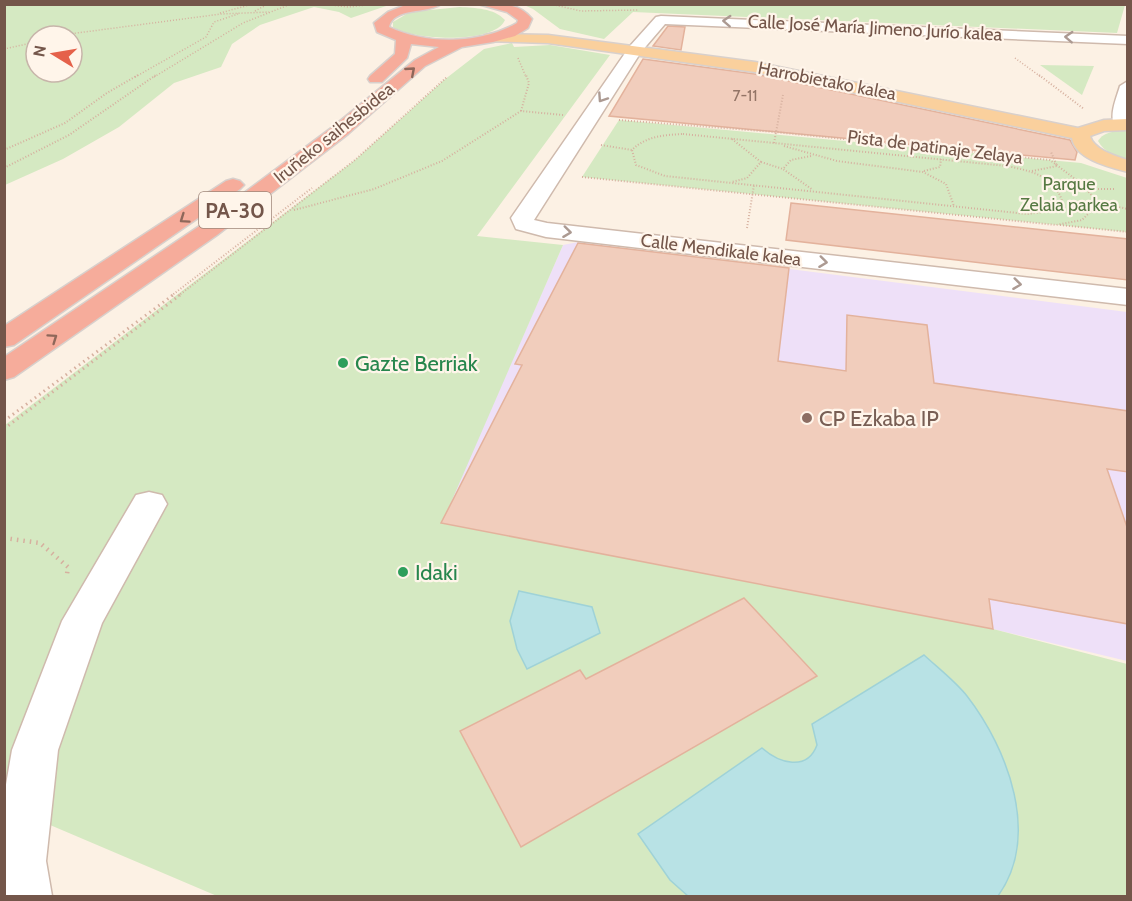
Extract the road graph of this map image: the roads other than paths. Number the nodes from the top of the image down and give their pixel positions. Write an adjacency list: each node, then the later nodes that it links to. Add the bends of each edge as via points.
1 (433, 5): 5 (highway, via 397,12 381,23 382,29)
2 (492, 5): 3 (highway, via 521,14 525,19)
3 (523, 25): 4 (highway, PA-30, via 506,35); 8 (main road, Harrobietako kalea)
4 (490, 38): 7 (highway, PA-30); 8 (main road, Harrobietako kalea)
5 (404, 39): 7 (highway, PA-30); 15 (highway, Iruñeko saihesbidea / PA-30, one-way to 15, via 402,55 381,76 290,146)
6 (1128, 40): 9 (street, Calle José María Jimeno Jurío kalea, one-way to 9, via 662,20)
7 (460, 42): 16 (highway, Iruñeko saihesbidea / PA-30, one-way to 7, via 209,230 341,130 420,63)
8 (571, 42): 9 (main road, Harrobietako kalea)
9 (624, 48): 12 (main road, Harrobietako kalea, via 803,76); 14 (street, Calle Mendikale kalea, one-way to 14, via 589,117 522,218 524,224 546,230)
10 (1128, 86): 11 (street, via 1121,114)
11 (1125, 125): 12 (main road, via 1089,129)
12 (1081, 134): 13 (main road, via 1087,148)
13 (1128, 166)
14 (1128, 297)
15 (4, 339)
16 (4, 371)
17 (149, 504): 18 (street, via 82,621 35,750 20,861)
18 (24, 897)

